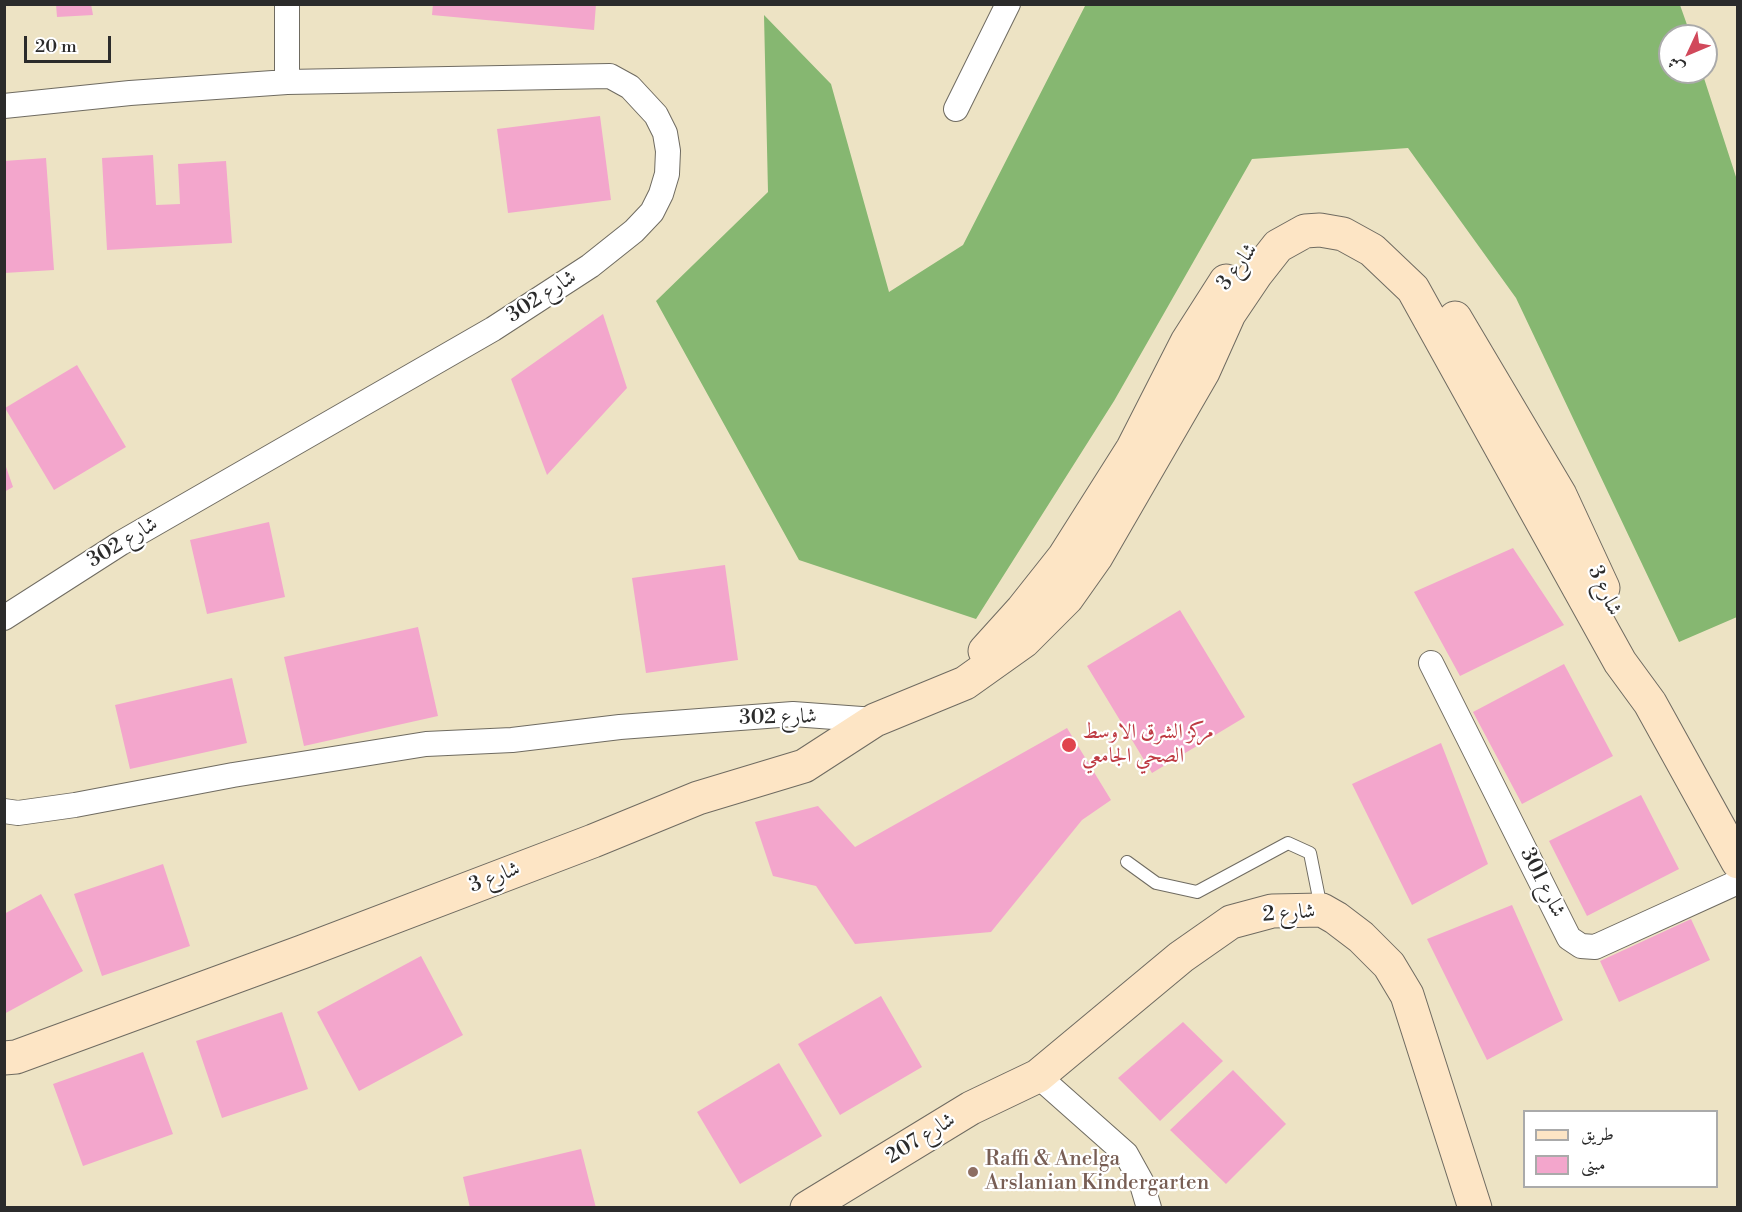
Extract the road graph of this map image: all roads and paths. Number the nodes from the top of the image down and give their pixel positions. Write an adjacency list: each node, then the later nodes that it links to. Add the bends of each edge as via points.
1 (287, 4): 3 (street)
2 (1008, 4): 5 (street)
3 (287, 82): 4 (street, شارع 302); 6 (street, شارع 302, via 610,76 630,87 656,115 665,133 667,174 652,213 590,266 493,329 121,543)
4 (4, 106)
5 (956, 109)
6 (4, 618)
7 (1431, 663): 12 (street, شارع 301, via 1569,938 1581,946 1595,947)
8 (875, 720): 9 (street, شارع 302, via 794,714 620,727 512,741 426,744 75,805 18,813); 11 (street, شارع 3, via 965,683 989,645 1064,557 1133,448 1186,342 1248,249 1272,228 1300,216 1335,214 1386,234 1400,245 1461,327 1560,495 1634,655 1650,704); 14 (street, شارع 3, via 804,766 698,798)
9 (4, 811)
10 (1127, 862): 13 (lane, via 1156,883 1197,892 1288,843 1310,853)
11 (1737, 862)
12 (1737, 882)
13 (1322, 910): 15 (street, شارع 2, via 1272,911 1231,922 1181,957); 18 (street, شارع 2, via 1361,938 1389,965 1407,995)
14 (8, 1060)
15 (1038, 1076): 16 (street, شارع 207, via 971,1108); 17 (street, via 1126,1154)
16 (807, 1208)
17 (1149, 1208)
18 (1475, 1208)

